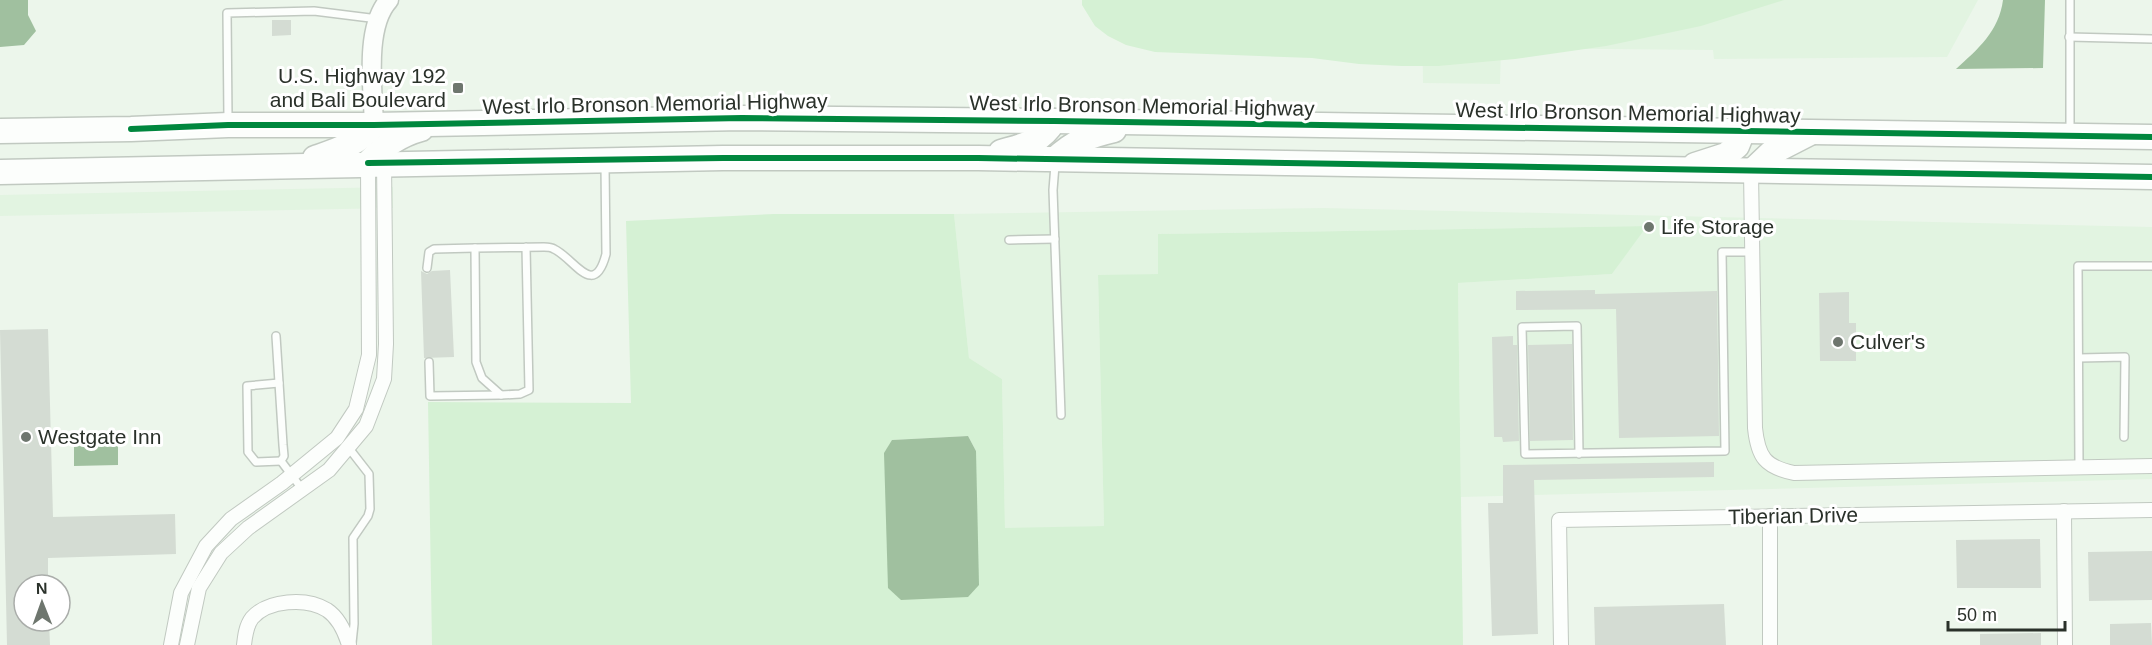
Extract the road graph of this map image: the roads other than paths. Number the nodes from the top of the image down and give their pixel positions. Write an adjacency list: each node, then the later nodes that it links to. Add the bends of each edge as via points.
1 (389, 0): 3 (street)
2 (2070, 0): 4 (lane)
3 (378, 19): 9 (lane, via 314,11 227,13); 10 (street, via 373,39)
4 (2069, 37): 5 (lane); 14 (lane)
5 (2152, 39)
6 (1054, 121): 7 (highway, West Irlo Bronson Memorial Highway); 8 (highway, West Irlo Bronson Memorial Highway, via 731,118); 16 (highway, via 1046,133 1028,144)
7 (1146, 122): 12 (highway, West Irlo Bronson Memorial Highway); 17 (highway, via 1084,137)
8 (438, 124): 10 (highway, West Irlo Bronson Memorial Highway); 19 (highway, via 403,134 386,145)
9 (228, 125): 10 (highway, West Irlo Bronson Memorial Highway); 11 (highway, West Irlo Bronson Memorial Highway)
10 (374, 125): 20 (highway, via 353,144)
11 (0, 131)
12 (1743, 131): 13 (highway, West Irlo Bronson Memorial Highway); 21 (highway, via 1737,146 1726,155)
13 (1812, 132): 14 (highway, West Irlo Bronson Memorial Highway); 22 (highway, via 1772,153)
14 (2070, 137): 15 (highway, West Irlo Bronson Memorial Highway)
15 (2152, 137)
16 (978, 158): 17 (highway); 18 (highway)
17 (1055, 159): 21 (highway); 25 (lane)
18 (605, 160): 19 (highway); 27 (lane, via 606,254 597,274 584,273 554,249)
19 (376, 163): 20 (highway); 39 (street, via 369,355 356,409); 40 (street, via 386,344 384,379 366,426)
20 (296, 165): 23 (highway)
21 (1679, 171): 22 (highway)
22 (1751, 171): 24 (highway); 29 (street)
23 (0, 172)
24 (2152, 177)
25 (1055, 239): 26 (lane); 37 (lane)
26 (1009, 240)
27 (526, 247): 28 (lane); 36 (lane, via 529,390)
28 (476, 248): 31 (lane, via 434,249 429,252); 36 (lane, via 476,362 482,378)
29 (1752, 252): 41 (lane, via 1722,252 1725,451); 44 (street, via 1755,428 1759,450 1771,466 1794,473)
30 (2152, 266): 33 (lane, via 2078,266)
31 (427, 268)
32 (276, 336): 35 (lane)
33 (2079, 358): 38 (lane, via 2125,357); 44 (lane)
34 (429, 362): 36 (lane, via 430,396)
35 (279, 383): 42 (lane, via 284,456); 42 (lane, via 247,386 248,452 256,462)
36 (501, 395)
37 (1060, 415)
38 (2124, 437)
39 (337, 438): 40 (street); 45 (street)
40 (348, 447): 46 (street, via 329,470); 53 (lane, via 369,474 370,509 353,538)
41 (1579, 454): 41 (lane, via 1525,454 1522,327 1577,326)
42 (281, 461): 45 (lane)
43 (2152, 466): 44 (street)
44 (2079, 468)
45 (292, 475): 46 (lane); 50 (street, via 231,519 206,546 181,593)
46 (302, 489): 51 (street, via 248,528 222,553 200,588)
47 (2152, 510): 48 (street, Tiberian Drive)
48 (2064, 511): 49 (street, Tiberian Drive); 56 (street)
49 (1770, 516): 54 (street, Tiberian Drive, via 1559,520); 55 (street)
50 (171, 645)
51 (187, 645)
52 (244, 645): 53 (street, via 247,627 258,613 277,605 308,603 328,611)
53 (351, 645)
54 (1561, 645)
55 (1770, 645)
56 (2065, 645)

